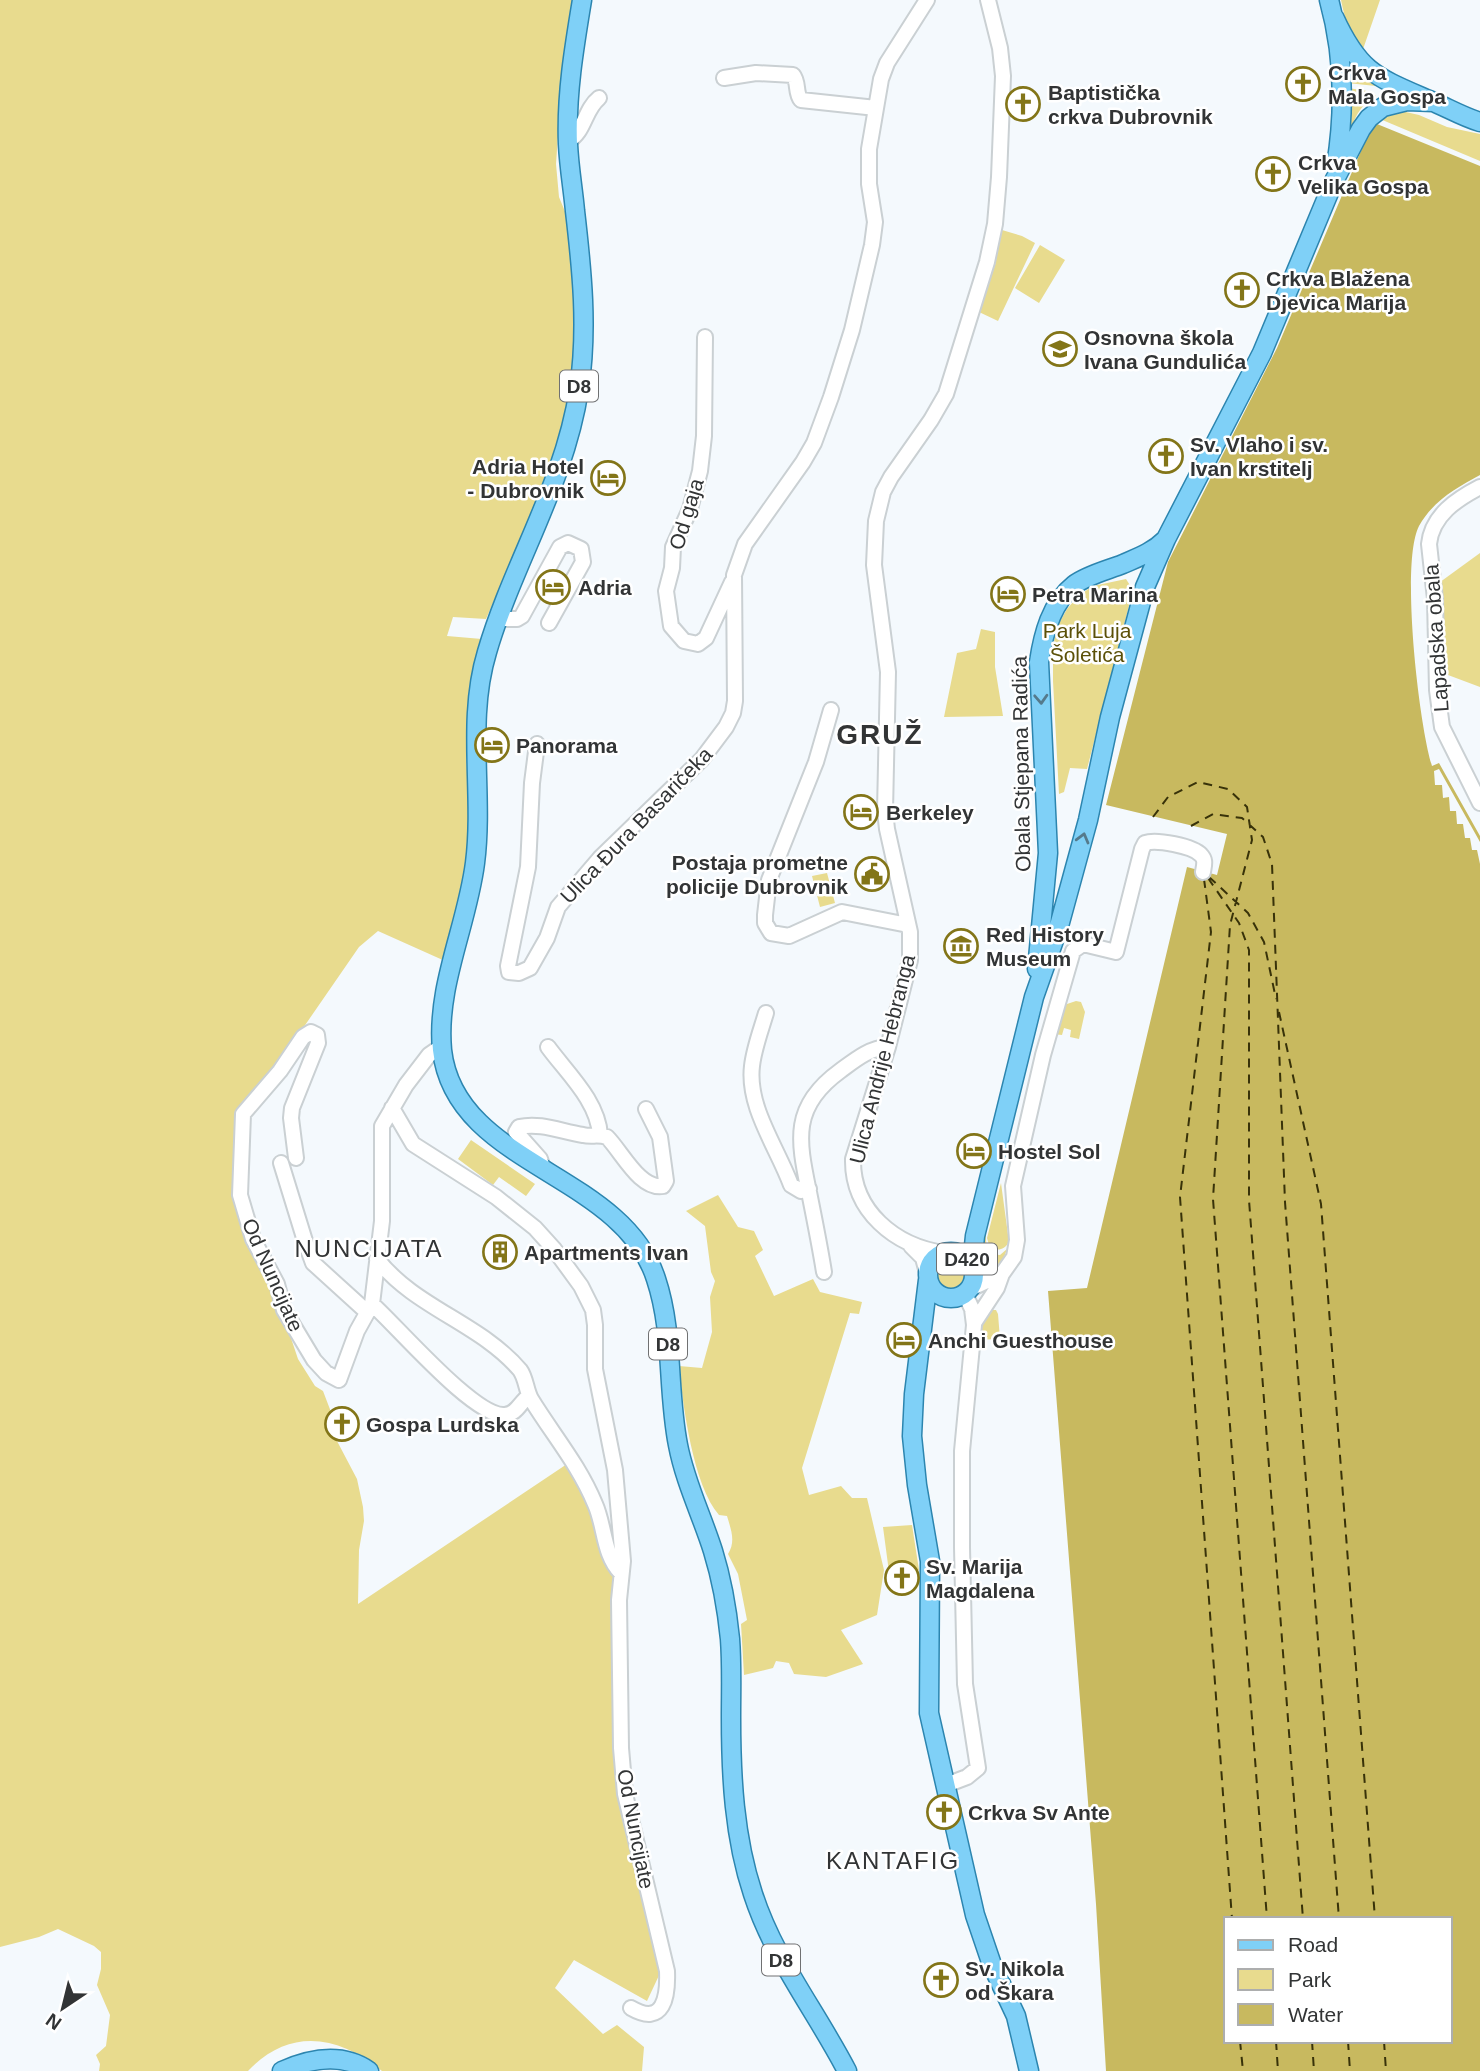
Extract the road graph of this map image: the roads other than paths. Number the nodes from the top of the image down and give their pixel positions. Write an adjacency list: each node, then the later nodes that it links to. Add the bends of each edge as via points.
1 (582, 0): 11 (main road, D8, via 571,68)
2 (988, 0): 28 (street, Ulica Andrije Hebranga, via 1003,76 995,224 987,262 946,394 891,477 878,508 874,536 888,672 885,811)
3 (925, 4): 9 (street, via 887,63)
4 (1332, 8): 6 (main road, via 1348,46 1365,68); 13 (main road, via 1343,110)
5 (724, 78): 9 (street, via 788,74 796,78 802,100)
6 (1410, 92): 8 (main road); 12 (main road, Obala Stjepana Radića, via 1386,96 1371,105)
7 (599, 98): 11 (street)
8 (1433, 102): 10 (main road); 12 (main road, Obala Stjepana Radića, via 1406,101 1383,107 1369,118)
9 (876, 108): 18 (street, via 869,149 875,222 872,245 842,362 814,443 745,544)
10 (1478, 122)
11 (568, 141): 20 (main road, D8, via 583,292 580,383 563,459)
12 (1353, 144): 13 (main road, Obala Stjepana Radića)
13 (1333, 183): 16 (main road, Obala Stjepana Radića, via 1262,353)
14 (705, 337): 18 (street, Od gaja, via 700,471 673,547 666,591 671,626 684,641 698,645 706,638)
15 (1480, 486): 24 (street, Lapadska obala, via 1444,512 1429,544 1442,727)
16 (1166, 539): 17 (main road, Obala Stjepana Radića, via 1151,552); 19 (main road, Obala Stjepana Radića)
17 (1113, 568): 19 (main road, via 1138,574); 26 (main road, Obala Stjepana Radića, one-way to 26, via 1076,583 1067,592 1051,616 1041,648)
18 (732, 582): 23 (street, Ulica Đura Basaričeka, via 736,701 726,727 702,760 600,858 558,907 530,968 509,972 528,867)
19 (1142, 594): 27 (main road, Obala Stjepana Radića, one-way to 19)
20 (497, 619): 21 (street, via 522,616 560,547 568,543 581,549 583,562); 31 (main road, D8, via 481,672 477,711 475,867 450,965)
21 (549, 623)
22 (831, 710): 28 (street, via 816,762 769,880 765,923 771,933 789,936 842,912)
23 (537, 744)
24 (1480, 803)
25 (1203, 872): 45 (street, via 1205,862 1197,852 1159,841 1145,843 1116,951 1083,944 1073,951 1013,1186 1016,1249 1010,1263)
26 (1046, 876): 27 (main road); 29 (main road, Obala Stjepana Radića)
27 (1072, 882): 29 (main road, Obala Stjepana Radića)
28 (908, 925): 32 (street, Ulica Andrije Hebranga, via 910,960)
29 (1034, 997): 39 (main road)
30 (766, 1013): 38 (street, via 751,1069 754,1097 791,1185 801,1191)
31 (442, 1046): 34 (street, Od Nuncijate, via 429,1055); 37 (main road, D8, via 448,1076 464,1105 489,1131)
32 (888, 1046): 38 (street, via 858,1058 822,1085 812,1099 800,1130); 40 (street, Ulica Andrije Hebranga, via 853,1172 859,1194 874,1217)
33 (548, 1047): 36 (street, via 593,1107)
34 (393, 1108): 42 (street, Od Nuncijate, via 382,1126 382,1221); 53 (street, Od Nuncijate, via 413,1144 535,1228 587,1298 595,1325 595,1368 615,1470 624,1561)
35 (646, 1109): 36 (street, via 660,1137 663,1186 644,1182 613,1143)
36 (600, 1135): 37 (street, via 537,1125 516,1129)
37 (542, 1168): 58 (main road, D8, via 596,1202 629,1231 658,1284 680,1457 714,1555 726,1608 732,1667 734,1802 745,1865 775,1949)
38 (809, 1189): 44 (street)
39 (975, 1236): 41 (main road); 43 (main road)
40 (910, 1245): 41 (street, Ulica Andrije Hebranga); 46 (street, Ulica Andrije Hebranga, via 923,1258)
41 (949, 1253): 43 (main road, D420, via 962,1255); 46 (main road, D420, via 933,1260)
42 (377, 1259): 49 (street, Od Nuncijate); 52 (street, Od Nuncijate, via 416,1297 504,1354 522,1372)
43 (972, 1267): 45 (street, via 985,1277); 47 (main road, D420, via 974,1276)
44 (824, 1272)
45 (996, 1276): 47 (street); 50 (street, via 997,1288)
46 (928, 1277): 48 (main road, D420, via 934,1292); 51 (main road, D420)
47 (967, 1292): 48 (main road, D420); 50 (street)
48 (947, 1298): 51 (main road, D420, via 936,1305)
49 (370, 1308): 49 (street, Od Nuncijate, via 313,1263 305,1241 288,1161 292,1108 318,1043 311,1032 243,1114 240,1195 253,1239 277,1284 284,1310 326,1373 339,1380); 52 (street, Od Nuncijate, via 487,1412 509,1415)
50 (974, 1325): 54 (street, via 962,1460 965,1684 978,1768)
51 (922, 1329): 54 (main road, D420, via 912,1436 930,1561 929,1713)
52 (529, 1396): 53 (street, Od Nuncijate, via 578,1467 596,1506 610,1559)
53 (621, 1573): 55 (street, Od Nuncijate, via 625,1794 668,1992 654,2013)
54 (946, 1785): 59 (main road, D420, via 975,1915 1016,2016)
55 (631, 2008)
56 (282, 2071): 57 (main road, via 323,2058 348,2061)
57 (369, 2071)
58 (847, 2071)
59 (1029, 2071)

